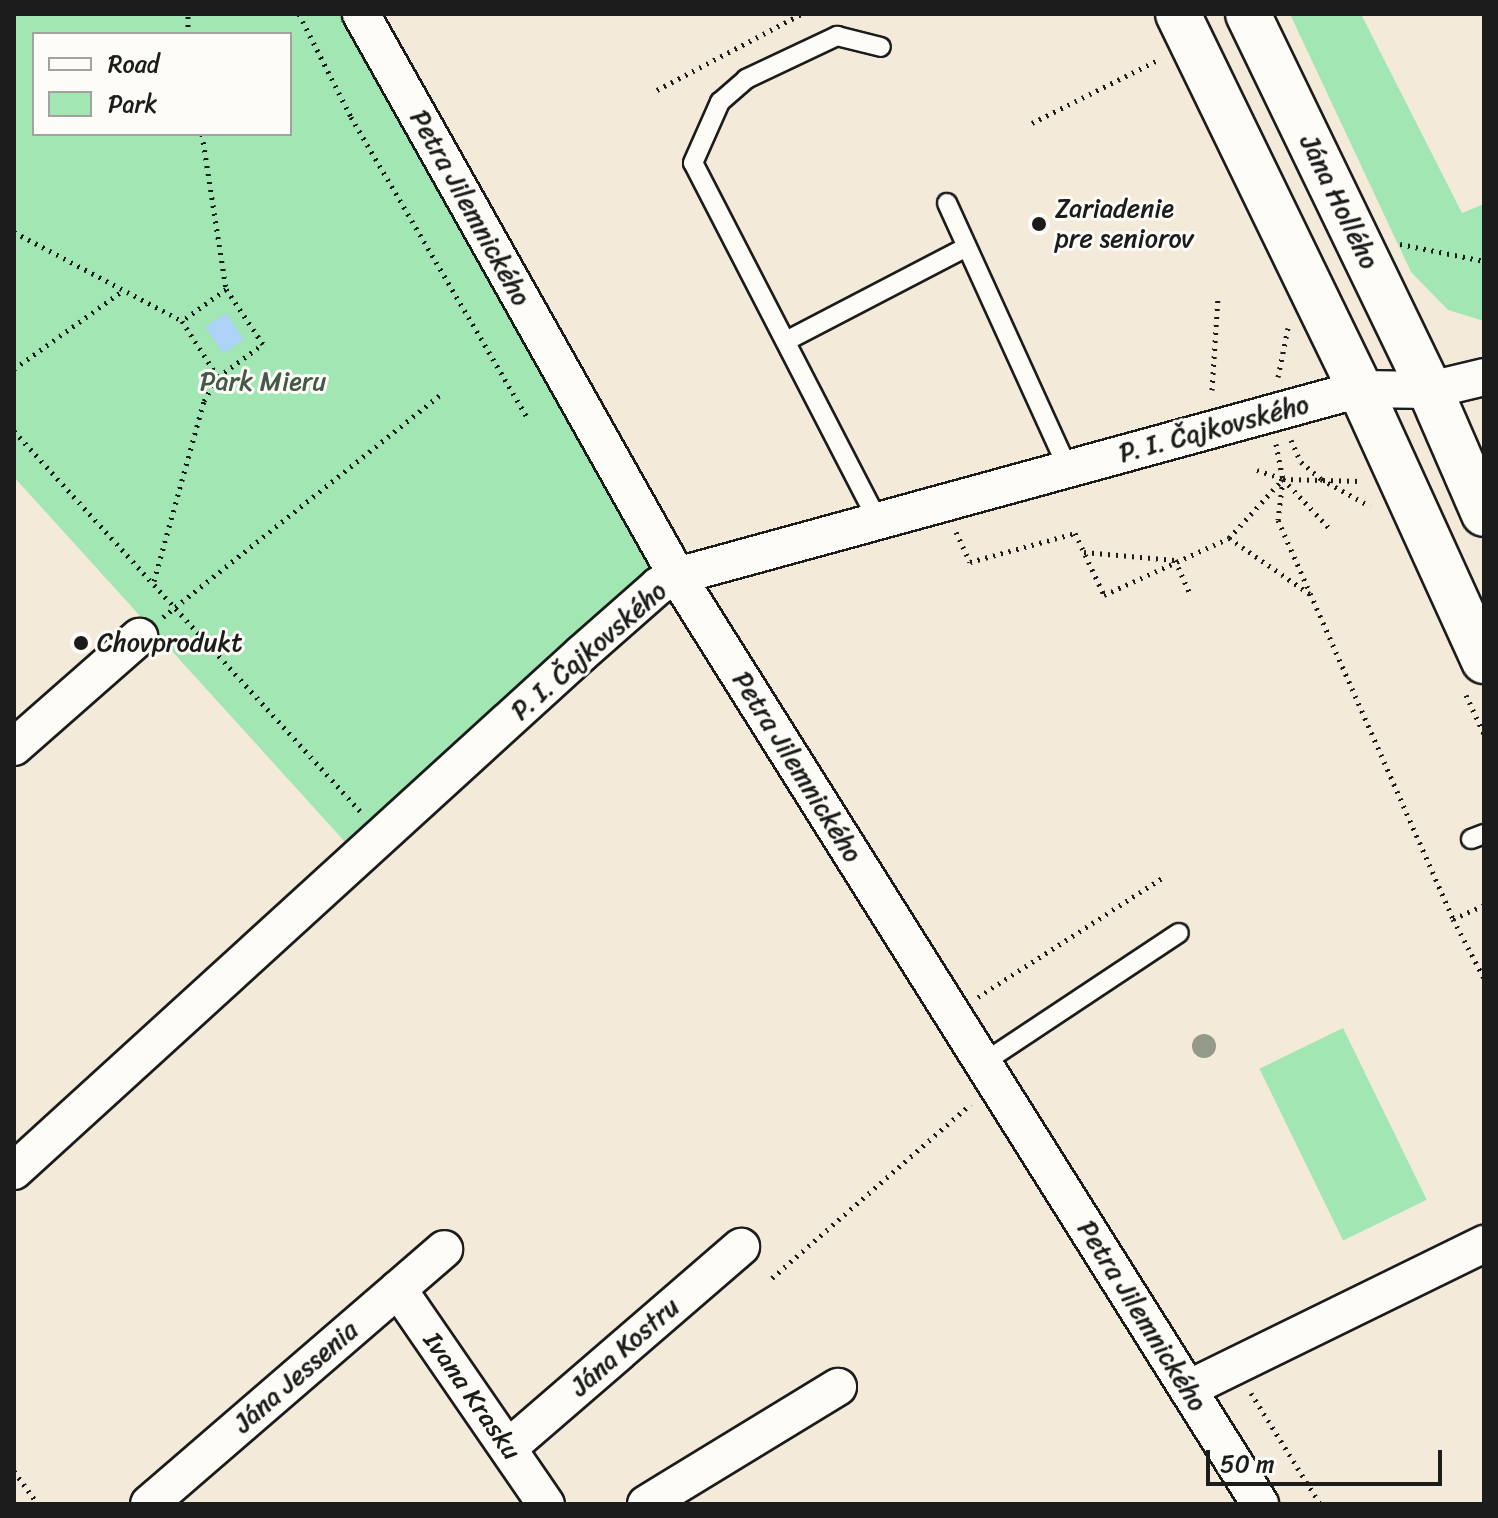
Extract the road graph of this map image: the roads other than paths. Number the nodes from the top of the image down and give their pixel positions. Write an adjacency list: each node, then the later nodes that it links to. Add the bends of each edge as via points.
1 (361, 14): 14 (street, Petra Jilemnického)
2 (1248, 14): 10 (street, Jána Hollého)
3 (1176, 33): 9 (street)
4 (881, 47): 7 (lane, via 837,36 746,79 720,102 693,163)
5 (947, 203): 6 (lane)
6 (965, 248): 7 (lane); 11 (lane)
7 (786, 341): 13 (lane)
8 (1484, 377): 10 (street)
9 (1360, 389): 10 (street); 11 (street, P. I. Čajkovského); 16 (street)
10 (1430, 390): 12 (street, Jána Hollého)
11 (1068, 469): 13 (street, P. I. Čajkovského)
12 (1484, 514)
13 (878, 521): 14 (street, P. I. Čajkovského)
14 (677, 576): 19 (street, Petra Jilemnického); 20 (street, P. I. Čajkovského, via 658,586 380,835)
15 (139, 637): 17 (street)
16 (1484, 661)
17 (14, 747)
18 (1179, 933): 19 (lane)
19 (983, 1063): 26 (street, Petra Jilemnického)
20 (14, 1171)
21 (1484, 1244): 26 (street)
22 (741, 1247): 27 (street, Jána Kostru)
23 (444, 1249): 24 (street, Jána Jessenia)
24 (398, 1289): 27 (street, Ivana Krasku); 28 (street, Jána Jessenia)
25 (838, 1387): 30 (street)
26 (1188, 1389): 31 (street, Petra Jilemnického)
27 (508, 1448): 29 (street, Ivana Krasku)
28 (149, 1504)
29 (546, 1504)
30 (646, 1504)
31 (1260, 1504)

